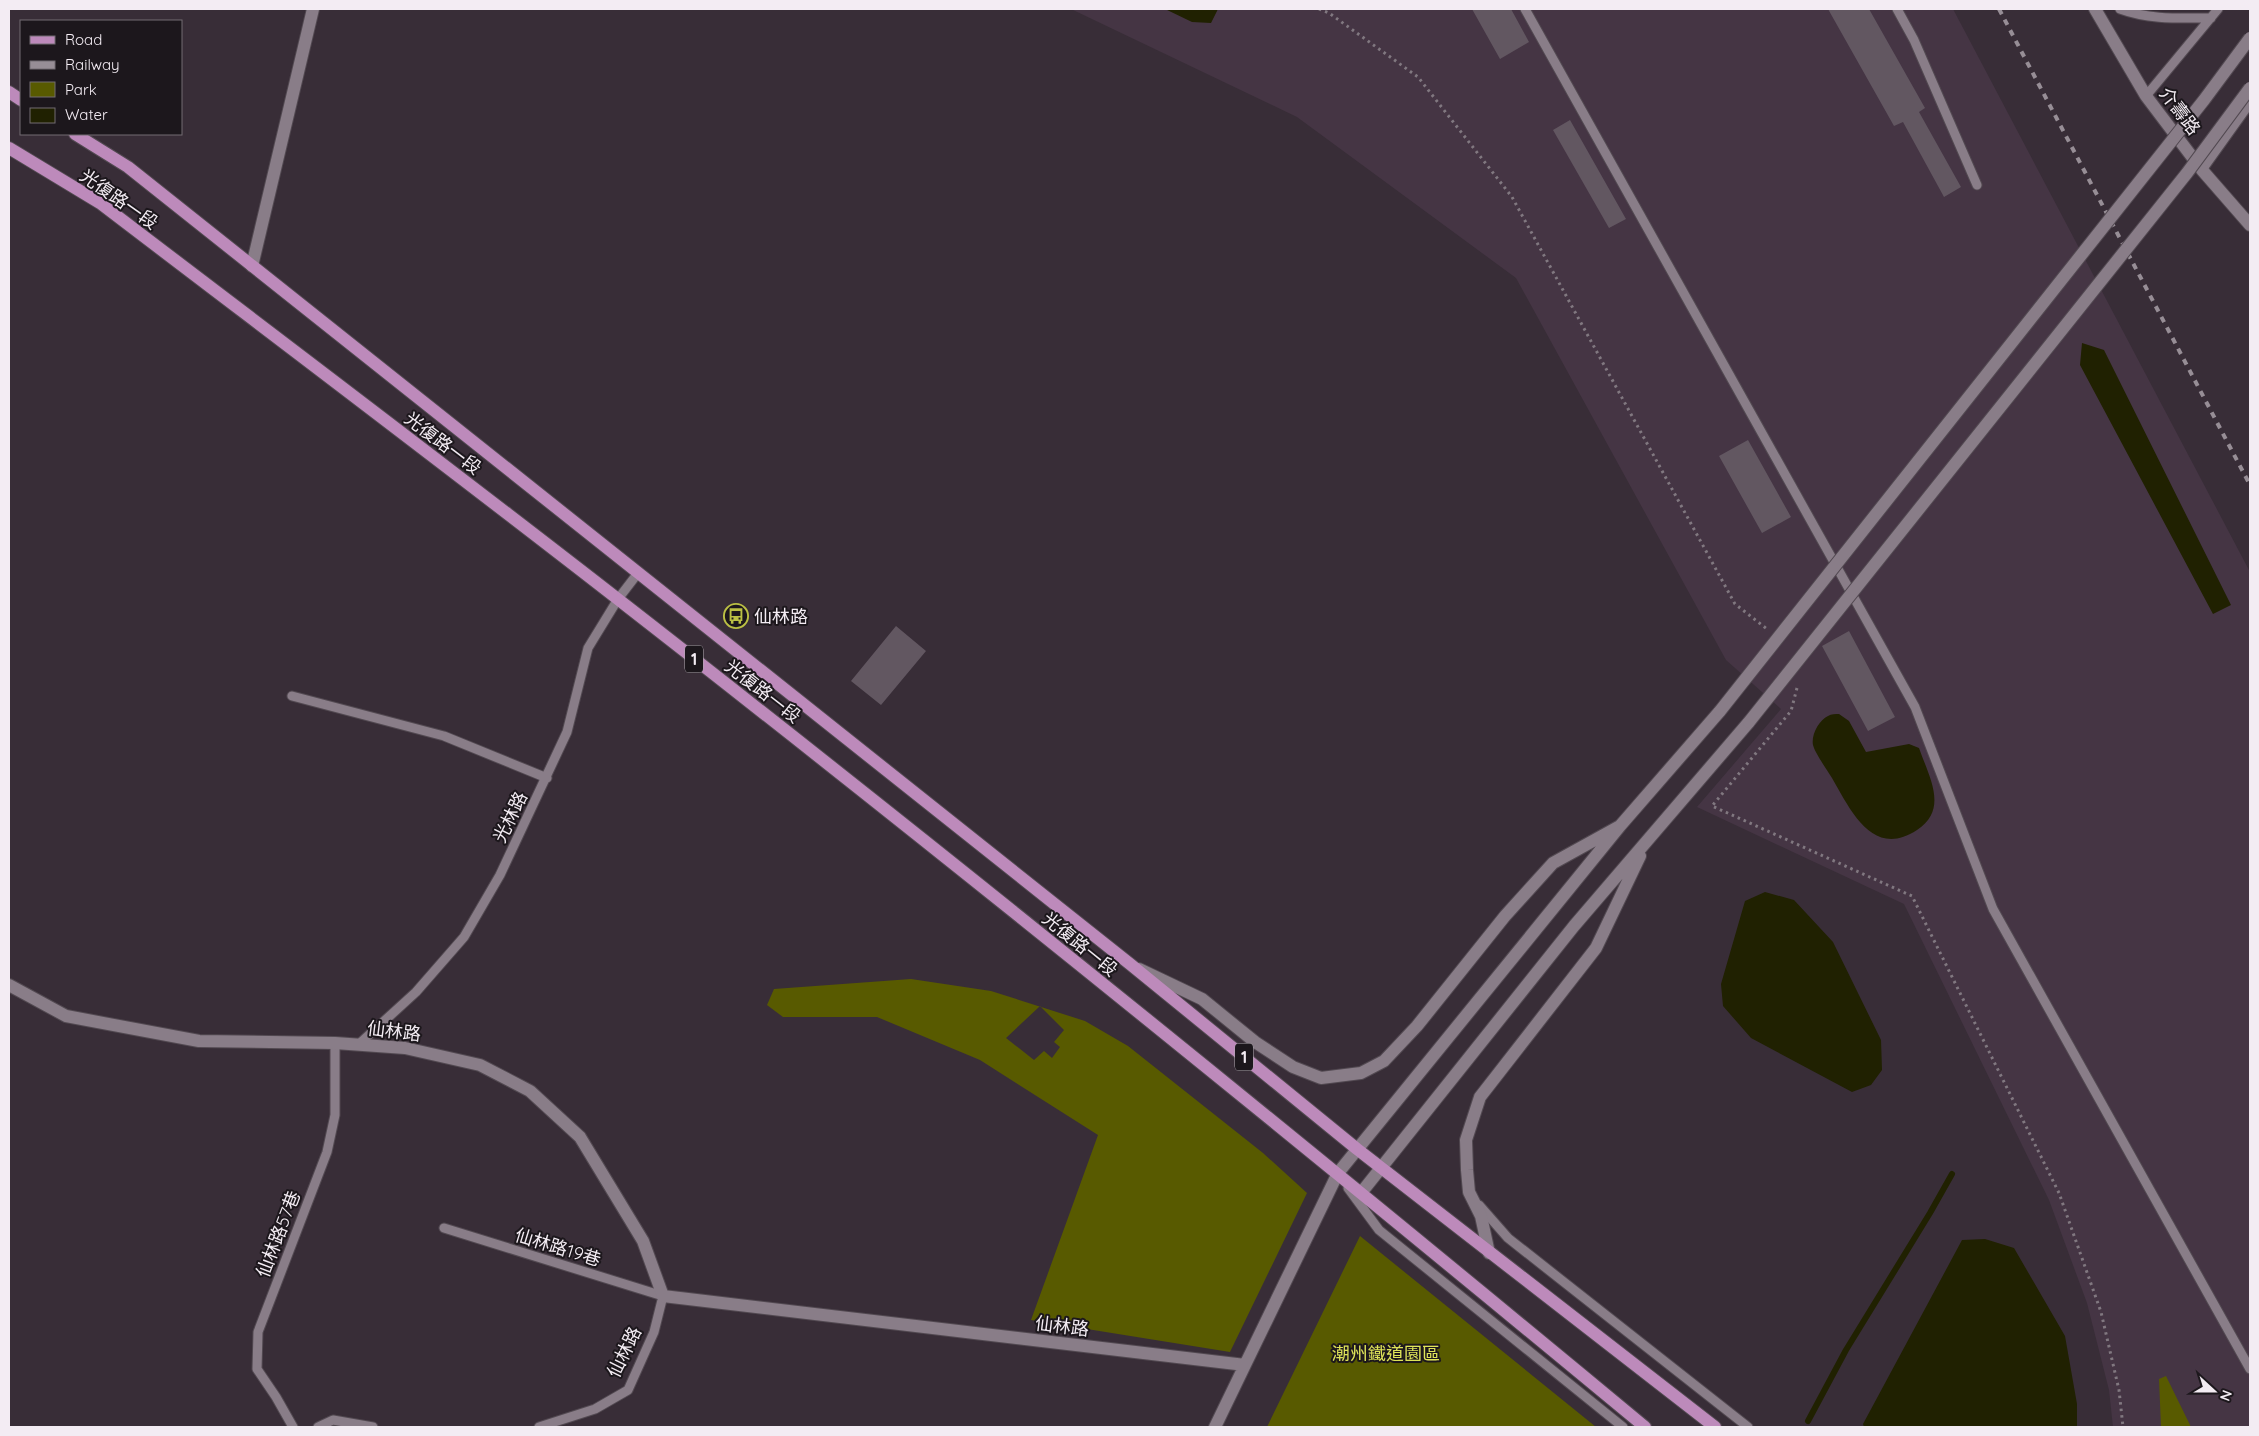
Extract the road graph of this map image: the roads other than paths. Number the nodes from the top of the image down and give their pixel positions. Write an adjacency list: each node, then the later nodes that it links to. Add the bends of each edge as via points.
1 (313, 9): 19 (street)
2 (1525, 9): 39 (lane, via 1915,707 1993,910)
3 (1897, 9): 17 (lane, via 1914,40)
4 (2095, 9): 11 (street, 介壽路)
5 (2120, 9): 7 (lane, via 2136,15 2165,18)
6 (2218, 9): 7 (lane)
7 (2211, 18): 11 (lane)
8 (2250, 38): 24 (street, bridge, via 1720,711)
9 (2250, 88): 25 (street, bridge, via 2181,181 1748,722)
10 (9, 92): 12 (main road)
11 (2146, 96): 16 (street, 介壽路)
12 (20, 99)
13 (2250, 103): 16 (lane)
14 (77, 135): 19 (main road, 光復路一段 / 1, via 128,167)
15 (9, 148): 21 (main road, 光復路一段 / 1, via 100,203)
16 (2202, 170): 18 (street, 介壽路)
17 (1977, 185)
18 (2250, 225)
19 (252, 266): 20 (main road, 光復路一段 / 1)
20 (638, 573): 21 (lane, 光林路); 26 (main road, 光復路一段 / 1)
21 (618, 599): 23 (lane, 光林路, via 588,648 567,732); 32 (main road, 光復路一段 / 1, via 912,830)
22 (292, 696): 23 (lane, via 444,736)
23 (547, 778): 29 (lane, 光林路, via 500,875 464,937 416,992)
24 (1620, 826): 26 (street, via 1553,863 1505,916 1417,1026 1384,1061 1361,1073 1321,1078 1293,1067 1255,1042 1202,999); 30 (street)
25 (1648, 840): 31 (street, via 1574,926); 33 (street, via 1596,948 1480,1097 1466,1140)
26 (1130, 964): 30 (main road, 1)
27 (9, 985): 28 (street, 仙林路, via 66,1016 200,1041)
28 (335, 1043): 29 (street, 仙林路); 40 (lane, 仙林路57巷, via 335,1115 327,1152 258,1332 257,1369)
29 (358, 1044): 37 (street, 仙林路, via 405,1048 480,1065 530,1091 580,1137 643,1241)
30 (1357, 1149): 31 (main road, 1); 32 (street)
31 (1381, 1168): 34 (street); 36 (main road)
32 (1338, 1173): 34 (main road, 光復路一段 / 1); 38 (street); 45 (lane, via 1379,1230)
33 (1469, 1192): 36 (street, via 1481,1216); 48 (lane, via 1508,1238)
34 (1361, 1193): 46 (main road, 光復路一段)
35 (444, 1228): 37 (lane, 仙林路19巷)
36 (1489, 1253): 47 (main road)
37 (662, 1296): 38 (street, 仙林路); 43 (lane, 仙林路, via 654,1332 628,1390 595,1409)
38 (1246, 1365): 44 (street)
39 (2250, 1369)
40 (293, 1427)
41 (318, 1427): 42 (lane, via 333,1420)
42 (373, 1427)
43 (539, 1427)
44 (1215, 1427)
45 (1623, 1427)
46 (1645, 1427)
47 (1715, 1427)
48 (1748, 1427)

